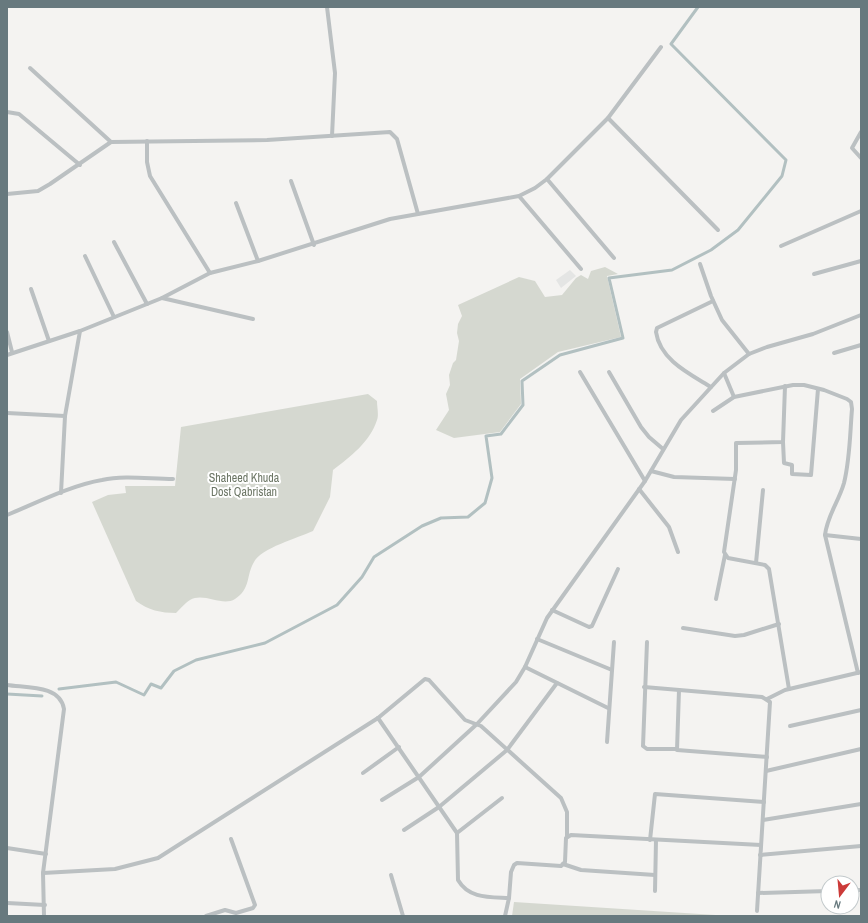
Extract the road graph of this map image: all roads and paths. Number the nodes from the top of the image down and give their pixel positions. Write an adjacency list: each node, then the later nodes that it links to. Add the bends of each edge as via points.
1 (327, 7): 7 (street, via 335,73)
2 (661, 47): 5 (street)
3 (30, 68): 9 (street)
4 (7, 112): 11 (street, via 19,114)
5 (608, 118): 12 (street); 19 (street)
6 (861, 132): 10 (street, via 852,148)
7 (332, 136): 8 (street, via 268,140); 18 (street, via 390,132 394,134)
8 (148, 141): 9 (street); 29 (street, via 147,162 150,176)
9 (111, 142): 11 (street)
10 (861, 158)
11 (80, 165): 14 (street, via 38,191)
12 (547, 179): 15 (street); 24 (street)
13 (291, 181): 21 (street)
14 (7, 194)
15 (519, 196): 18 (street); 28 (street)
16 (236, 203): 25 (street)
17 (861, 211): 22 (street)
18 (418, 214): 21 (street, via 390,219)
19 (718, 230)
20 (114, 242): 34 (street)
21 (314, 245): 25 (street)
22 (781, 246)
23 (85, 256): 36 (street)
24 (614, 258)
25 (258, 261): 29 (street)
26 (861, 261): 30 (street)
27 (700, 264): 33 (street)
28 (581, 269)
29 (210, 273): 32 (street)
30 (814, 274)
31 (31, 289): 40 (street)
32 (162, 298): 34 (street); 37 (street)
33 (713, 301): 45 (street, via 722,320); 50 (street, via 657,328 656,332 666,354 678,367)
34 (147, 304): 36 (street)
35 (861, 315): 45 (street, via 813,334)
36 (114, 317): 38 (street)
37 (253, 319)
38 (80, 331): 40 (street); 55 (street)
39 (7, 332): 42 (street)
40 (48, 341): 42 (street)
41 (861, 345): 43 (street)
42 (12, 352): 44 (street)
43 (834, 353)
44 (7, 354)
45 (750, 354): 48 (street)
46 (580, 372): 61 (street)
47 (609, 372): 57 (street, via 641,427)
48 (724, 373): 50 (street); 52 (street)
49 (785, 386): 51 (street, via 804,385); 52 (street); 56 (street)
50 (711, 388): 57 (street, via 681,420)
51 (818, 389): 56 (street, via 811,475 792,473 792,465 784,463); 66 (street, via 847,399 852,409 844,484 827,523)
52 (734, 397): 53 (street)
53 (713, 411)
54 (7, 413): 55 (street)
55 (65, 416): 64 (street)
56 (783, 442): 60 (street, via 736,443)
57 (664, 449): 58 (street)
58 (651, 471): 60 (street, via 674,477); 61 (street)
59 (173, 479): 64 (street, via 107,479)
60 (735, 479): 69 (street)
61 (645, 481): 62 (street)
62 (640, 489): 68 (street, via 669,527); 73 (street)
63 (763, 490): 70 (street)
64 (61, 493): 65 (street)
65 (7, 515)
66 (825, 535): 67 (street); 81 (street)
67 (861, 539)
68 (678, 552)
69 (725, 555): 70 (street, via 728,558); 72 (street)
70 (756, 563): 74 (street, via 769,569)
71 (618, 569): 73 (street, via 592,626 589,627)
72 (716, 599)
73 (552, 610): 76 (street)
74 (778, 624): 75 (street, via 735,636); 85 (street)
75 (683, 628)
76 (537, 639): 79 (street); 80 (street)
77 (614, 642): 80 (street)
78 (647, 642): 84 (street)
79 (525, 667): 82 (street); 91 (street, via 516,682)
80 (612, 670): 88 (street)
81 (859, 672): 85 (street)
82 (557, 683): 88 (street); 96 (street)
83 (7, 685): 117 (street, via 52,692 63,702)
84 (644, 687): 86 (street); 95 (street, via 644,748)
85 (790, 689): 87 (street)
86 (678, 690): 87 (street); 95 (street)
87 (767, 699): 98 (street, via 770,702 771,715)
88 (608, 708): 93 (street)
89 (861, 710): 92 (street)
90 (378, 718): 91 (street, via 427,679 465,720); 94 (street); 120 (street, via 158,858 115,869)
91 (477, 724): 96 (street); 101 (street)
92 (790, 726)
93 (606, 742)
94 (399, 748): 100 (street); 101 (street)
95 (676, 749): 98 (street)
96 (507, 750): 106 (street); 110 (street, via 561,798 567,812)
97 (861, 750): 99 (street)
98 (768, 757): 99 (street)
99 (766, 771): 104 (street)
100 (363, 773)
101 (419, 777): 103 (street); 106 (street)
102 (502, 798): 109 (street)
103 (382, 800)
104 (764, 802): 107 (street); 112 (street, via 657,794 654,797)
105 (861, 804): 107 (street)
106 (439, 807): 108 (street); 109 (street)
107 (763, 820): 114 (street)
108 (404, 830)
109 (457, 833): 126 (street, via 458,880 462,886 479,896)
110 (567, 837): 112 (street, via 571,835); 119 (street, via 566,860)
111 (231, 839): 131 (street, via 255,905 236,913 225,910)
112 (650, 840): 113 (street)
113 (656, 840): 114 (street); 122 (street)
114 (761, 845): 118 (street)
115 (861, 846): 118 (street)
116 (7, 848): 117 (street)
117 (46, 854): 120 (street)
118 (760, 855): 125 (street)
119 (563, 864): 122 (street, via 581,870); 126 (street, via 560,866 517,863 511,872)
120 (43, 873): 128 (street)
121 (391, 875): 132 (street)
122 (656, 875): 123 (street)
123 (655, 891)
124 (820, 891): 125 (street)
125 (758, 893): 129 (street)
126 (509, 898): 133 (street)
127 (7, 903): 128 (street)
128 (45, 906): 130 (street)
129 (757, 911)
130 (44, 916)
131 (206, 916)
132 (403, 916)
133 (505, 916)

